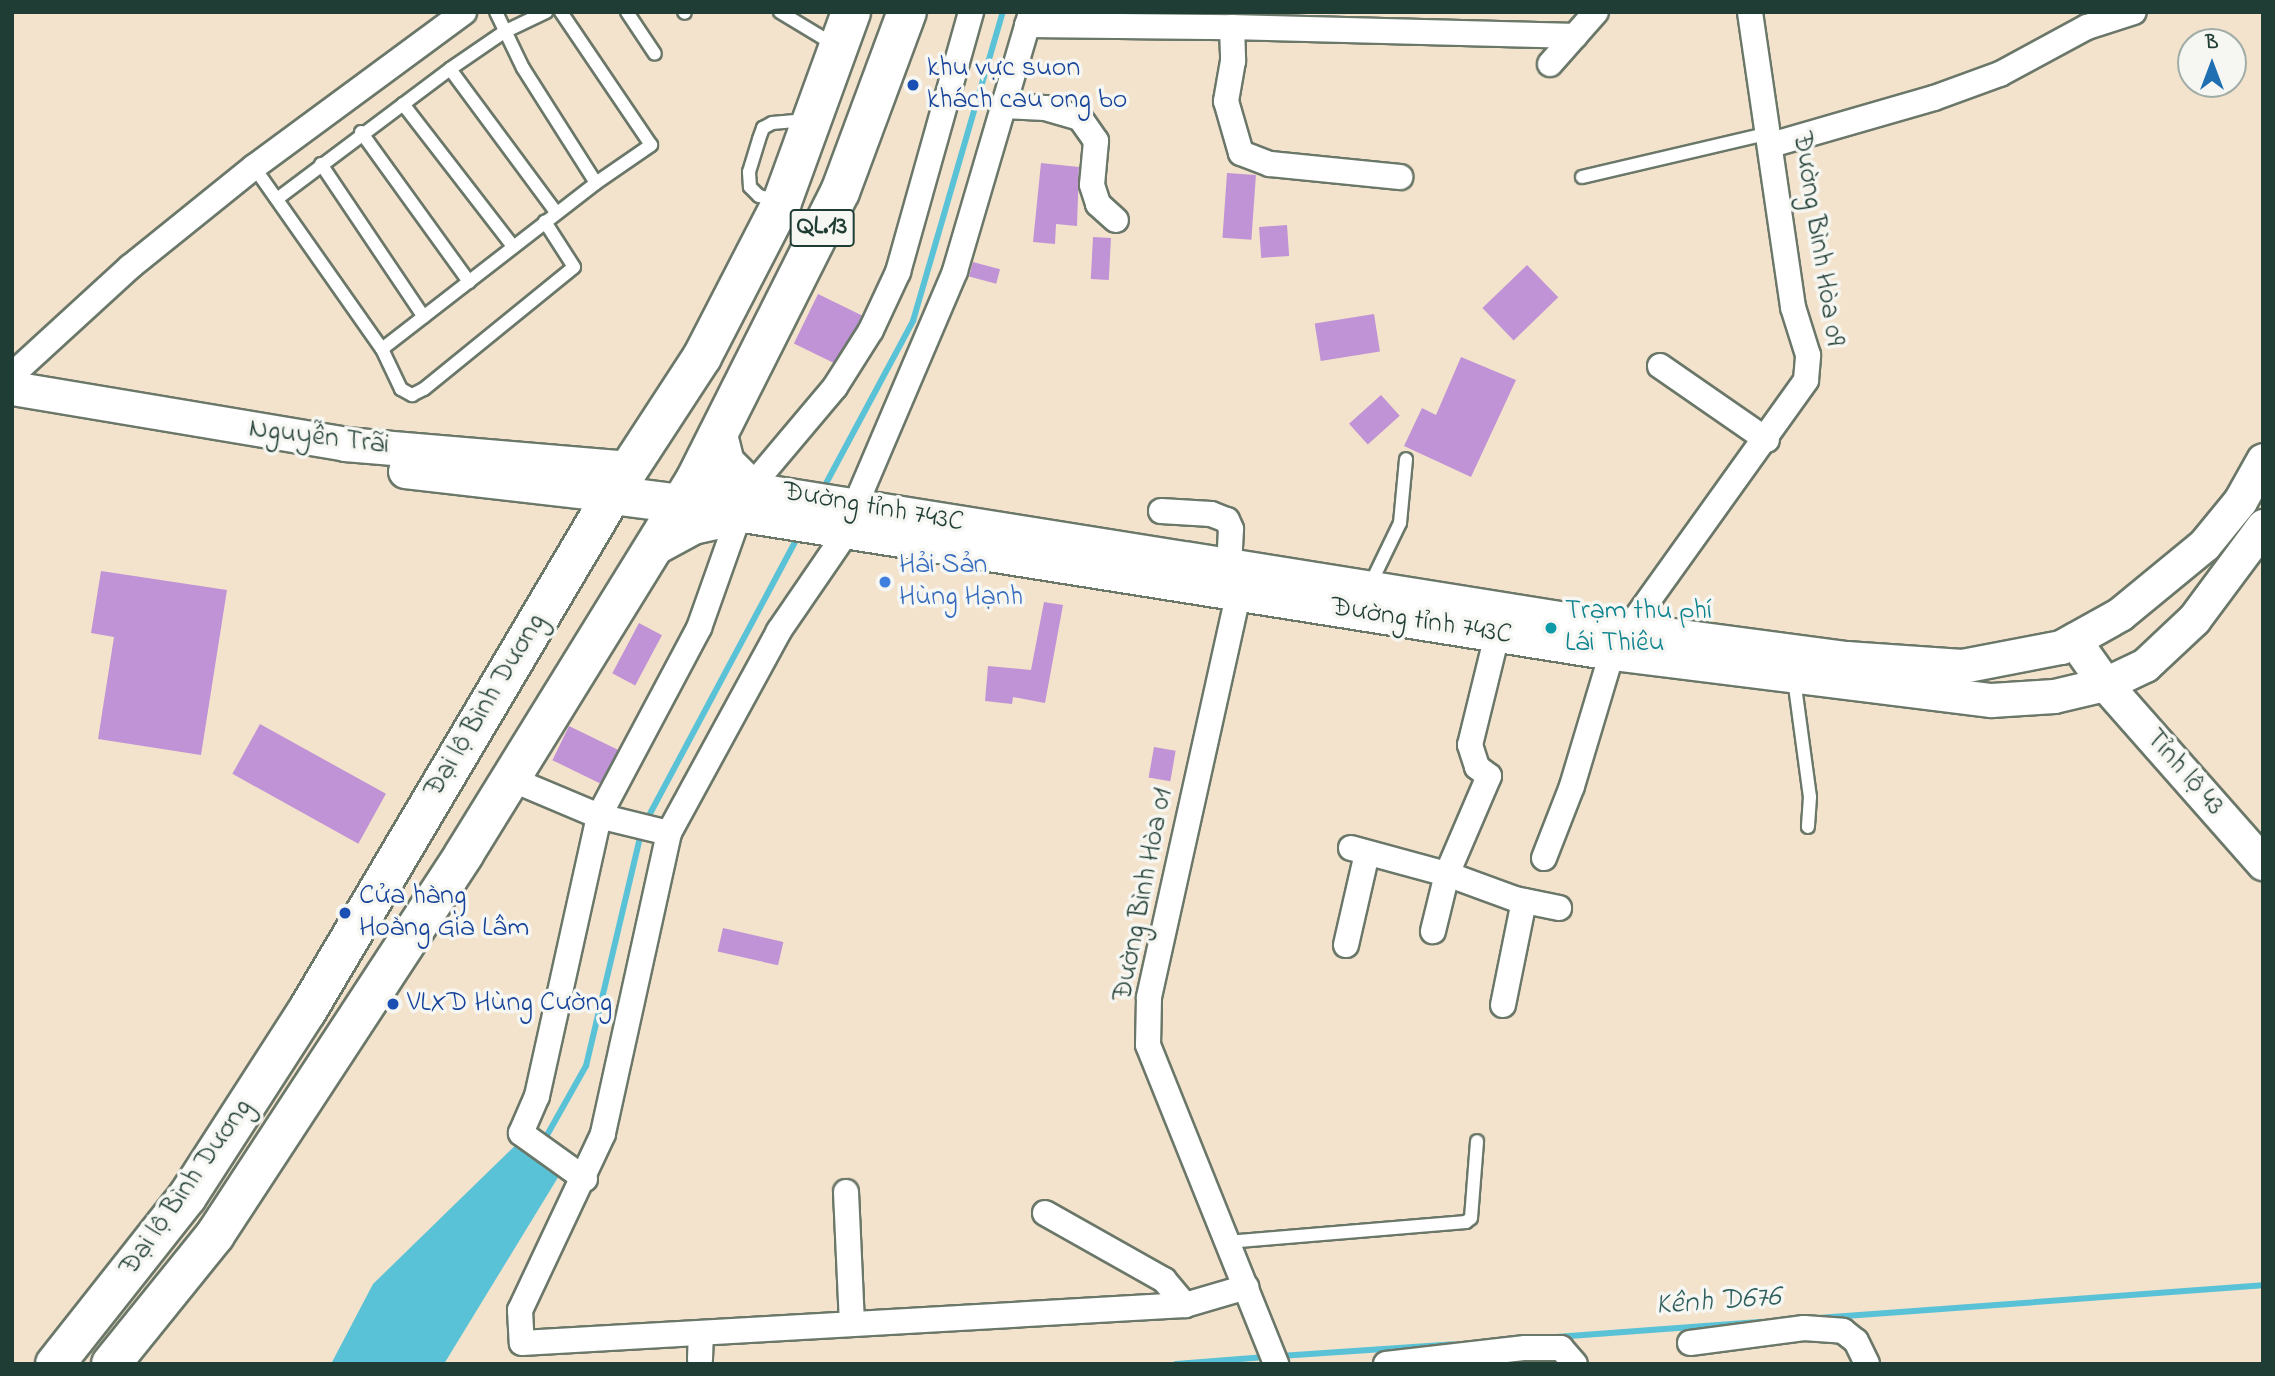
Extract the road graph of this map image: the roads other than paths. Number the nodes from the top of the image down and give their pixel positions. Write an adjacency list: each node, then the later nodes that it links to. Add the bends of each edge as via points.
1 (464, 12): 27 (street)
2 (496, 12): 16 (lane)
3 (546, 12): 16 (lane)
4 (561, 12): 30 (lane, via 651,145)
5 (627, 12): 19 (lane)
6 (780, 12): 18 (lane)
7 (852, 12): 18 (highway, Đại lộ Bình Dương / QL.13)
8 (907, 12): 43 (highway, Đại lộ Bình Dương / QL.13, via 840,192)
9 (971, 12): 49 (street, via 898,272 872,331 835,387)
10 (1596, 12): 17 (street)
11 (1750, 12): 25 (street, Đường Bình Hòa 09)
12 (2134, 12): 14 (street)
13 (1029, 19): 15 (street); 23 (street)
14 (2085, 20): 25 (street, via 2000,74 1945,94)
15 (1232, 27): 17 (street); 28 (street, via 1233,61 1226,101 1241,153 1270,164)
16 (504, 32): 21 (lane); 30 (lane)
17 (1575, 36): 20 (street)
18 (839, 48): 47 (highway, Đại lộ Bình Dương / QL.13, via 782,202 702,357)
19 (655, 54)
20 (1550, 64)
21 (450, 69): 22 (lane); 32 (lane)
22 (403, 104): 24 (lane); 35 (lane)
23 (1004, 106): 33 (street, via 1045,108 1080,118 1096,141 1092,185 1098,204); 51 (street, via 955,271)
24 (361, 132): 26 (lane); 36 (lane)
25 (1770, 139): 29 (lane); 44 (street, Đường Bình Hòa 09, via 1793,307 1808,355 1807,380)
26 (321, 164): 31 (lane); 37 (lane)
27 (254, 167): 31 (lane); 40 (street, via 130,267)
28 (1400, 177)
29 (1582, 177)
30 (596, 183): 32 (lane)
31 (277, 199): 38 (lane)
32 (555, 211): 34 (lane)
33 (1116, 220)
34 (545, 222): 35 (lane); 38 (lane, via 574,267 424,389 412,395 401,389)
35 (512, 245): 36 (lane)
36 (469, 282): 37 (lane)
37 (424, 317): 38 (lane)
38 (382, 349)
39 (1660, 366): 44 (street)
40 (12, 375)
41 (12, 388): 47 (main road, Nguyễn Trãi, via 345,444)
42 (12, 411): 47 (main road, Nguyễn Trãi, via 270,455)
43 (718, 435): 48 (highway, Đại lộ Bình Dương / QL.13); 49 (highway, via 725,463)
44 (1767, 440): 58 (street, Đường Bình Hòa 09)
45 (1406, 459): 55 (lane, via 1400,523)
46 (2263, 460): 57 (main road, Đường tỉnh 743C, via 2240,501 2204,545 2138,600)
47 (620, 481): 48 (highway); 86 (highway, Đại lộ Bình Dương / QL.13, via 300,1023 187,1197)
48 (688, 492): 49 (main road, Đường tỉnh 743C); 53 (highway, Đại lộ Bình Dương / QL.13)
49 (745, 501): 51 (main road, Đường tỉnh 743C); 53 (highway); 62 (street, via 699,628)
50 (1161, 511): 54 (street, Đường Bình Hòa 01, via 1211,514 1227,520)
51 (851, 519): 54 (main road, Đường tỉnh 743C); 64 (street, via 779,631)
52 (2263, 526): 60 (main road, Đường tỉnh 743C, via 2194,620 2145,665)
53 (656, 544): 61 (highway, Đại lộ Bình Dương / QL.13)
54 (1237, 573): 55 (main road, Đường tỉnh 743C); 56 (main road, Đường tỉnh 743C); 77 (street, Đường Bình Hòa 01, via 1149,998 1148,1045)
55 (1370, 586): 58 (main road, Đường tỉnh 743C)
56 (1497, 635): 58 (main road, Đường tỉnh 743C); 67 (street, via 1470,745 1477,767 1489,776)
57 (2074, 640): 58 (main road, Đường tỉnh 743C, via 2012,660 1962,666); 60 (main road, Tỉnh lộ 43)
58 (1620, 641): 59 (main road, Đường tỉnh 743C); 65 (street, Đường Bình Hòa 09)
59 (1794, 679): 60 (main road, Đường tỉnh 743C, via 1991,700 2054,696); 63 (lane, via 1810,797)
60 (2105, 684): 66 (main road, Tỉnh lộ 43)
61 (511, 779): 62 (street); 87 (highway, Đại lộ Bình Dương / QL.13, via 215,1235)
62 (599, 816): 64 (street); 74 (street, via 537,1096 521,1133)
63 (1808, 827)
64 (669, 833): 74 (street, via 614,1094)
65 (1544, 858)
66 (2263, 863)
67 (1447, 874): 68 (street); 70 (street); 71 (street, via 1359,850)
68 (1524, 901): 69 (street); 72 (street)
69 (1559, 908)
70 (1433, 931)
71 (1346, 945)
72 (1503, 1004)
73 (1477, 1141): 77 (lane, via 1471,1218 1466,1222)
74 (585, 1179): 81 (street, via 520,1310 522,1343)
75 (846, 1192): 80 (street)
76 (1045, 1213): 79 (street, via 1164,1280)
77 (1227, 1242): 78 (street, Đường Bình Hòa 01)
78 (1249, 1296): 79 (street); 85 (street, Đường Bình Hòa 01)
79 (1185, 1305): 80 (street)
80 (852, 1324): 81 (street)
81 (701, 1334): 84 (street)
82 (1690, 1343): 90 (street, via 1804,1328 1843,1331 1856,1341)
83 (1494, 1357): 88 (street); 89 (street, via 1561,1348)
84 (701, 1361)
85 (1275, 1361)
86 (55, 1364)
87 (111, 1364)
88 (1386, 1364)
89 (1575, 1364)
90 (1867, 1364)

